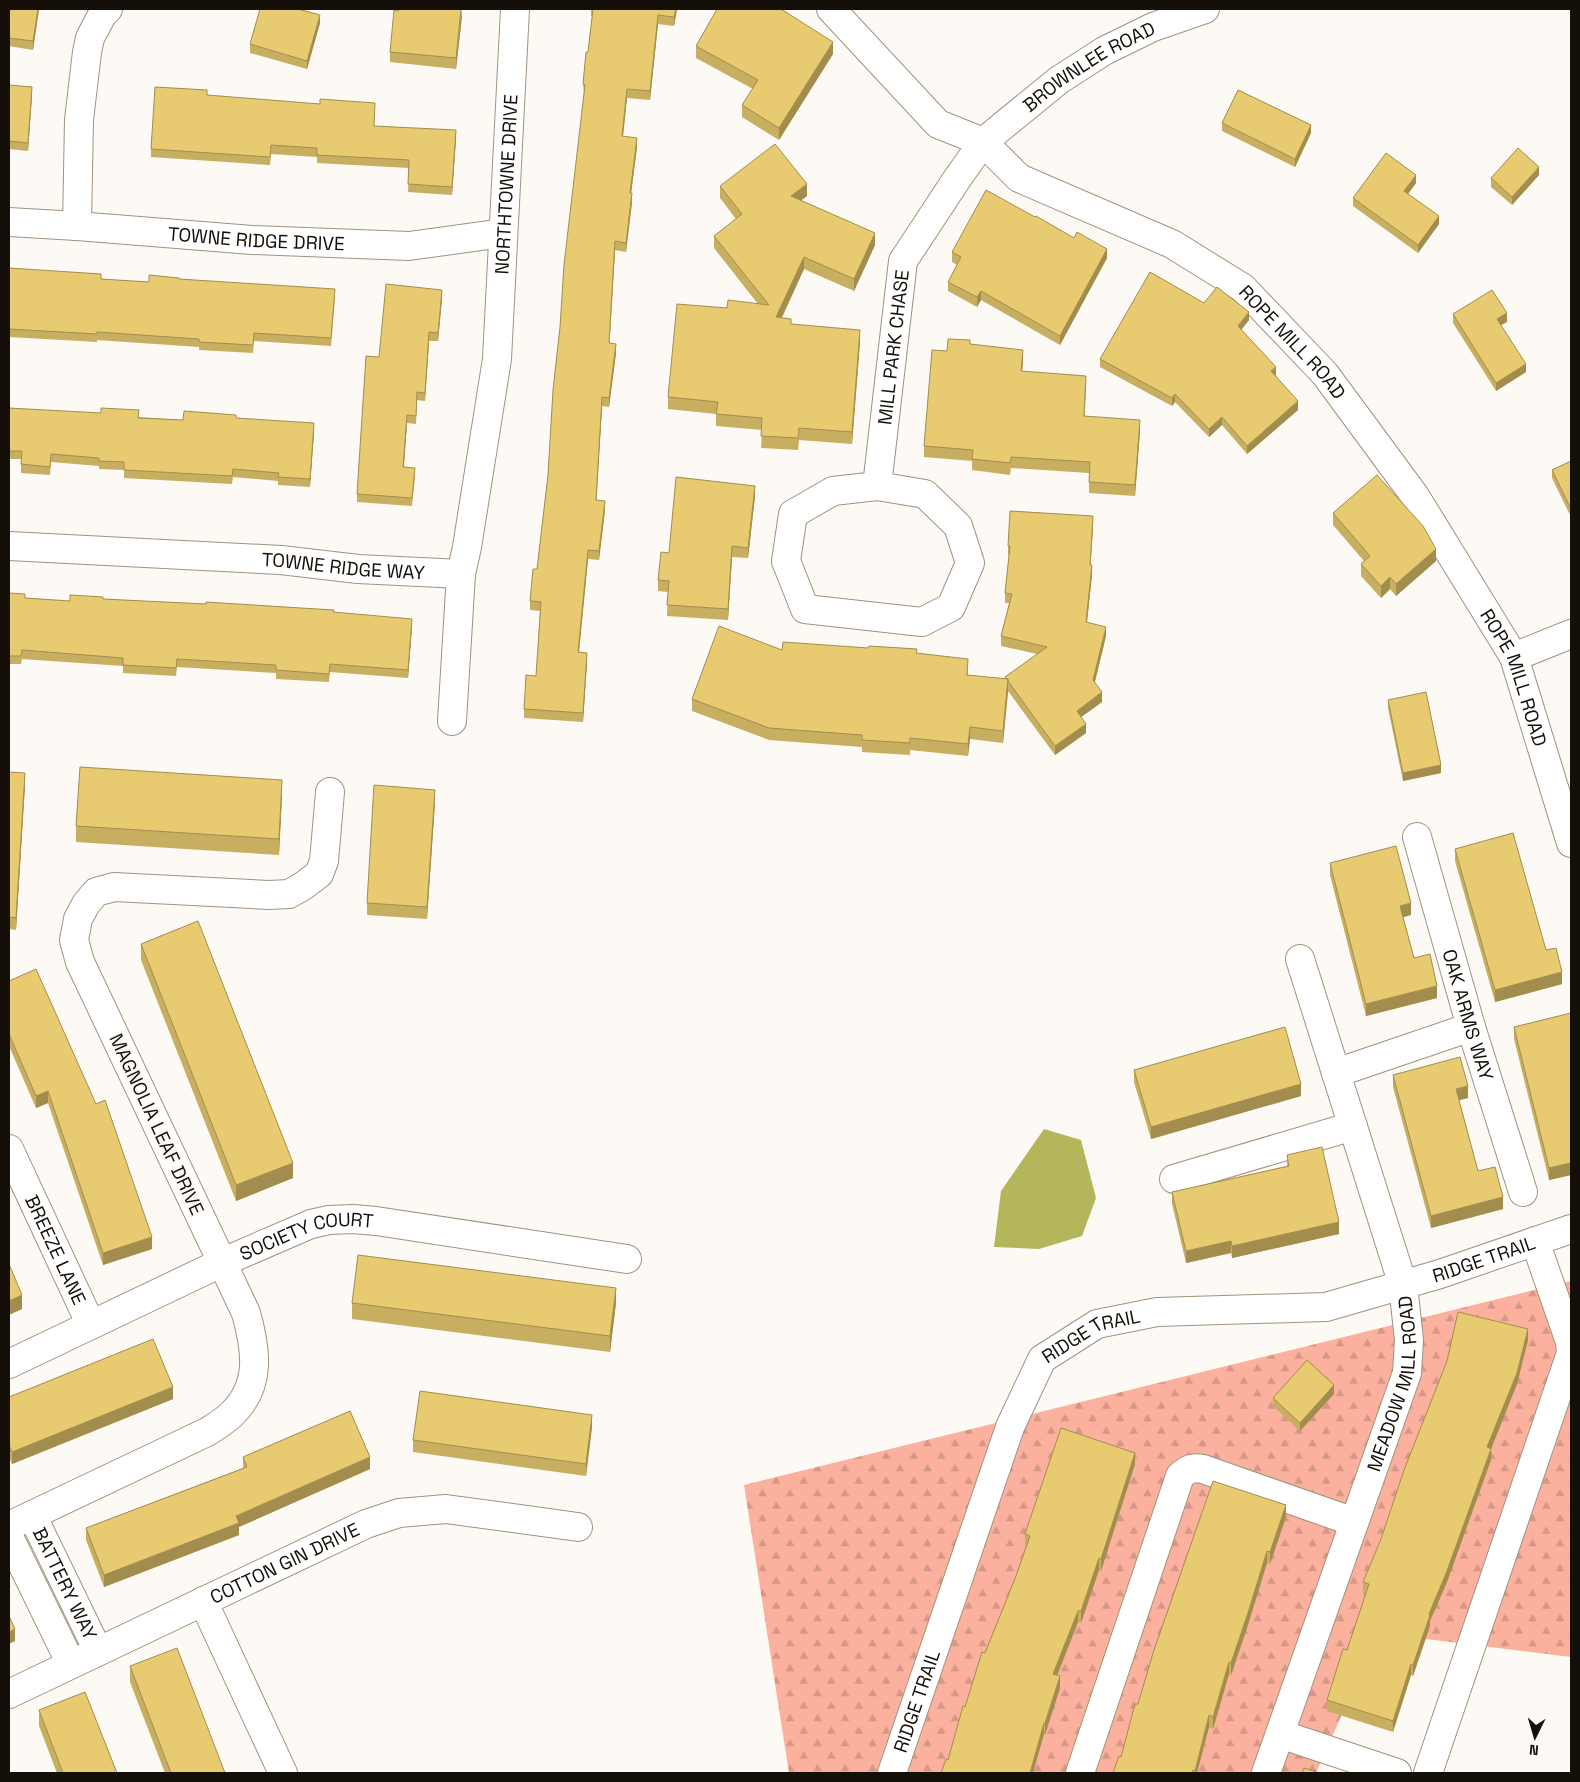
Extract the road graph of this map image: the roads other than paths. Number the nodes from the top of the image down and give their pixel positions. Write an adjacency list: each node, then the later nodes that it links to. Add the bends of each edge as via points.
1 (108, 9): 7 (street, via 90,38 87,52 79,120)
2 (514, 9): 8 (street, NORTHTOWNE DRIVE)
3 (831, 9): 5 (street, ROPE MILL ROAD, via 938,124)
4 (1205, 9): 5 (street, BROWNLEE ROAD, via 1153,27 1104,51 1059,80)
5 (983, 142): 9 (street, MILL PARK CHASE, via 903,261); 13 (street, ROPE MILL ROAD, via 1019,178 1172,244 1243,288 1325,374 1410,489)
6 (9, 222): 7 (street, TOWNE RIDGE DRIVE)
7 (77, 226): 8 (street, TOWNE RIDGE DRIVE, via 252,240 409,246)
8 (503, 233): 11 (street, NORTHTOWNE DRIVE, via 497,359)
9 (877, 486): 9 (street, via 833,491 793,514 786,561 805,609 922,622 951,607 970,563 958,526 925,494)
10 (9, 546): 11 (street, TOWNE RIDGE WAY, via 281,560 358,569)
11 (461, 574): 14 (street)
12 (1571, 634): 13 (street)
13 (1514, 657): 17 (street, ROPE MILL ROAD)
14 (452, 721)
15 (330, 792): 28 (street, MAGNOLIA LEAF DRIVE, via 324,861 319,874 289,894 114,887 96,892 78,919 74,940 80,962)
16 (1417, 837): 19 (street, OAK ARMS WAY)
17 (1571, 843)
18 (1300, 960): 20 (street, MEADOW MILL ROAD)
19 (1471, 1027): 20 (street); 24 (street, OAK ARMS WAY)
20 (1336, 1073): 21 (street, MEADOW MILL ROAD)
21 (1353, 1126): 23 (street); 29 (street, MEADOW MILL ROAD)
22 (9, 1149): 30 (street, BREEZE LANE)
23 (1174, 1179)
24 (1523, 1192)
25 (1571, 1229): 26 (street, RIDGE TRAIL)
26 (1535, 1241): 29 (street, RIDGE TRAIL); 46 (street, via 1571,1353)
27 (628, 1260): 28 (street, SOCIETY COURT, via 353,1219 311,1224)
28 (223, 1262): 30 (street, SOCIETY COURT); 32 (street, MAGNOLIA LEAF DRIVE, via 254,1339 256,1362 253,1380 244,1400 232,1415 207,1432)
29 (1402, 1285): 33 (street, MEADOW MILL ROAD, via 1410,1340 1407,1373); 42 (street, RIDGE TRAIL, via 1326,1307 1157,1312 1097,1324 1042,1359 1010,1426)
30 (91, 1325): 31 (street, SOCIETY COURT)
31 (9, 1364)
32 (20, 1520): 37 (street, BATTERY WAY)
33 (1354, 1522): 40 (street, MEADOW MILL ROAD); 43 (street, via 1203,1469 1188,1470 1180,1476)
34 (578, 1527): 36 (street, COTTON GIN DRIVE, via 446,1508 399,1513 366,1524)
35 (9, 1536): 38 (street, BATTERY WAY)
36 (203, 1601): 37 (street, COTTON GIN DRIVE); 41 (street)
37 (98, 1651): 38 (street, COTTON GIN DRIVE)
38 (71, 1664): 39 (street, COTTON GIN DRIVE)
39 (9, 1694)
40 (1280, 1734): 44 (street, MEADOW MILL ROAD); 45 (street)
41 (283, 1773)
42 (892, 1773)
43 (1080, 1773)
44 (1266, 1773)
45 (1397, 1773)
46 (1428, 1773)

